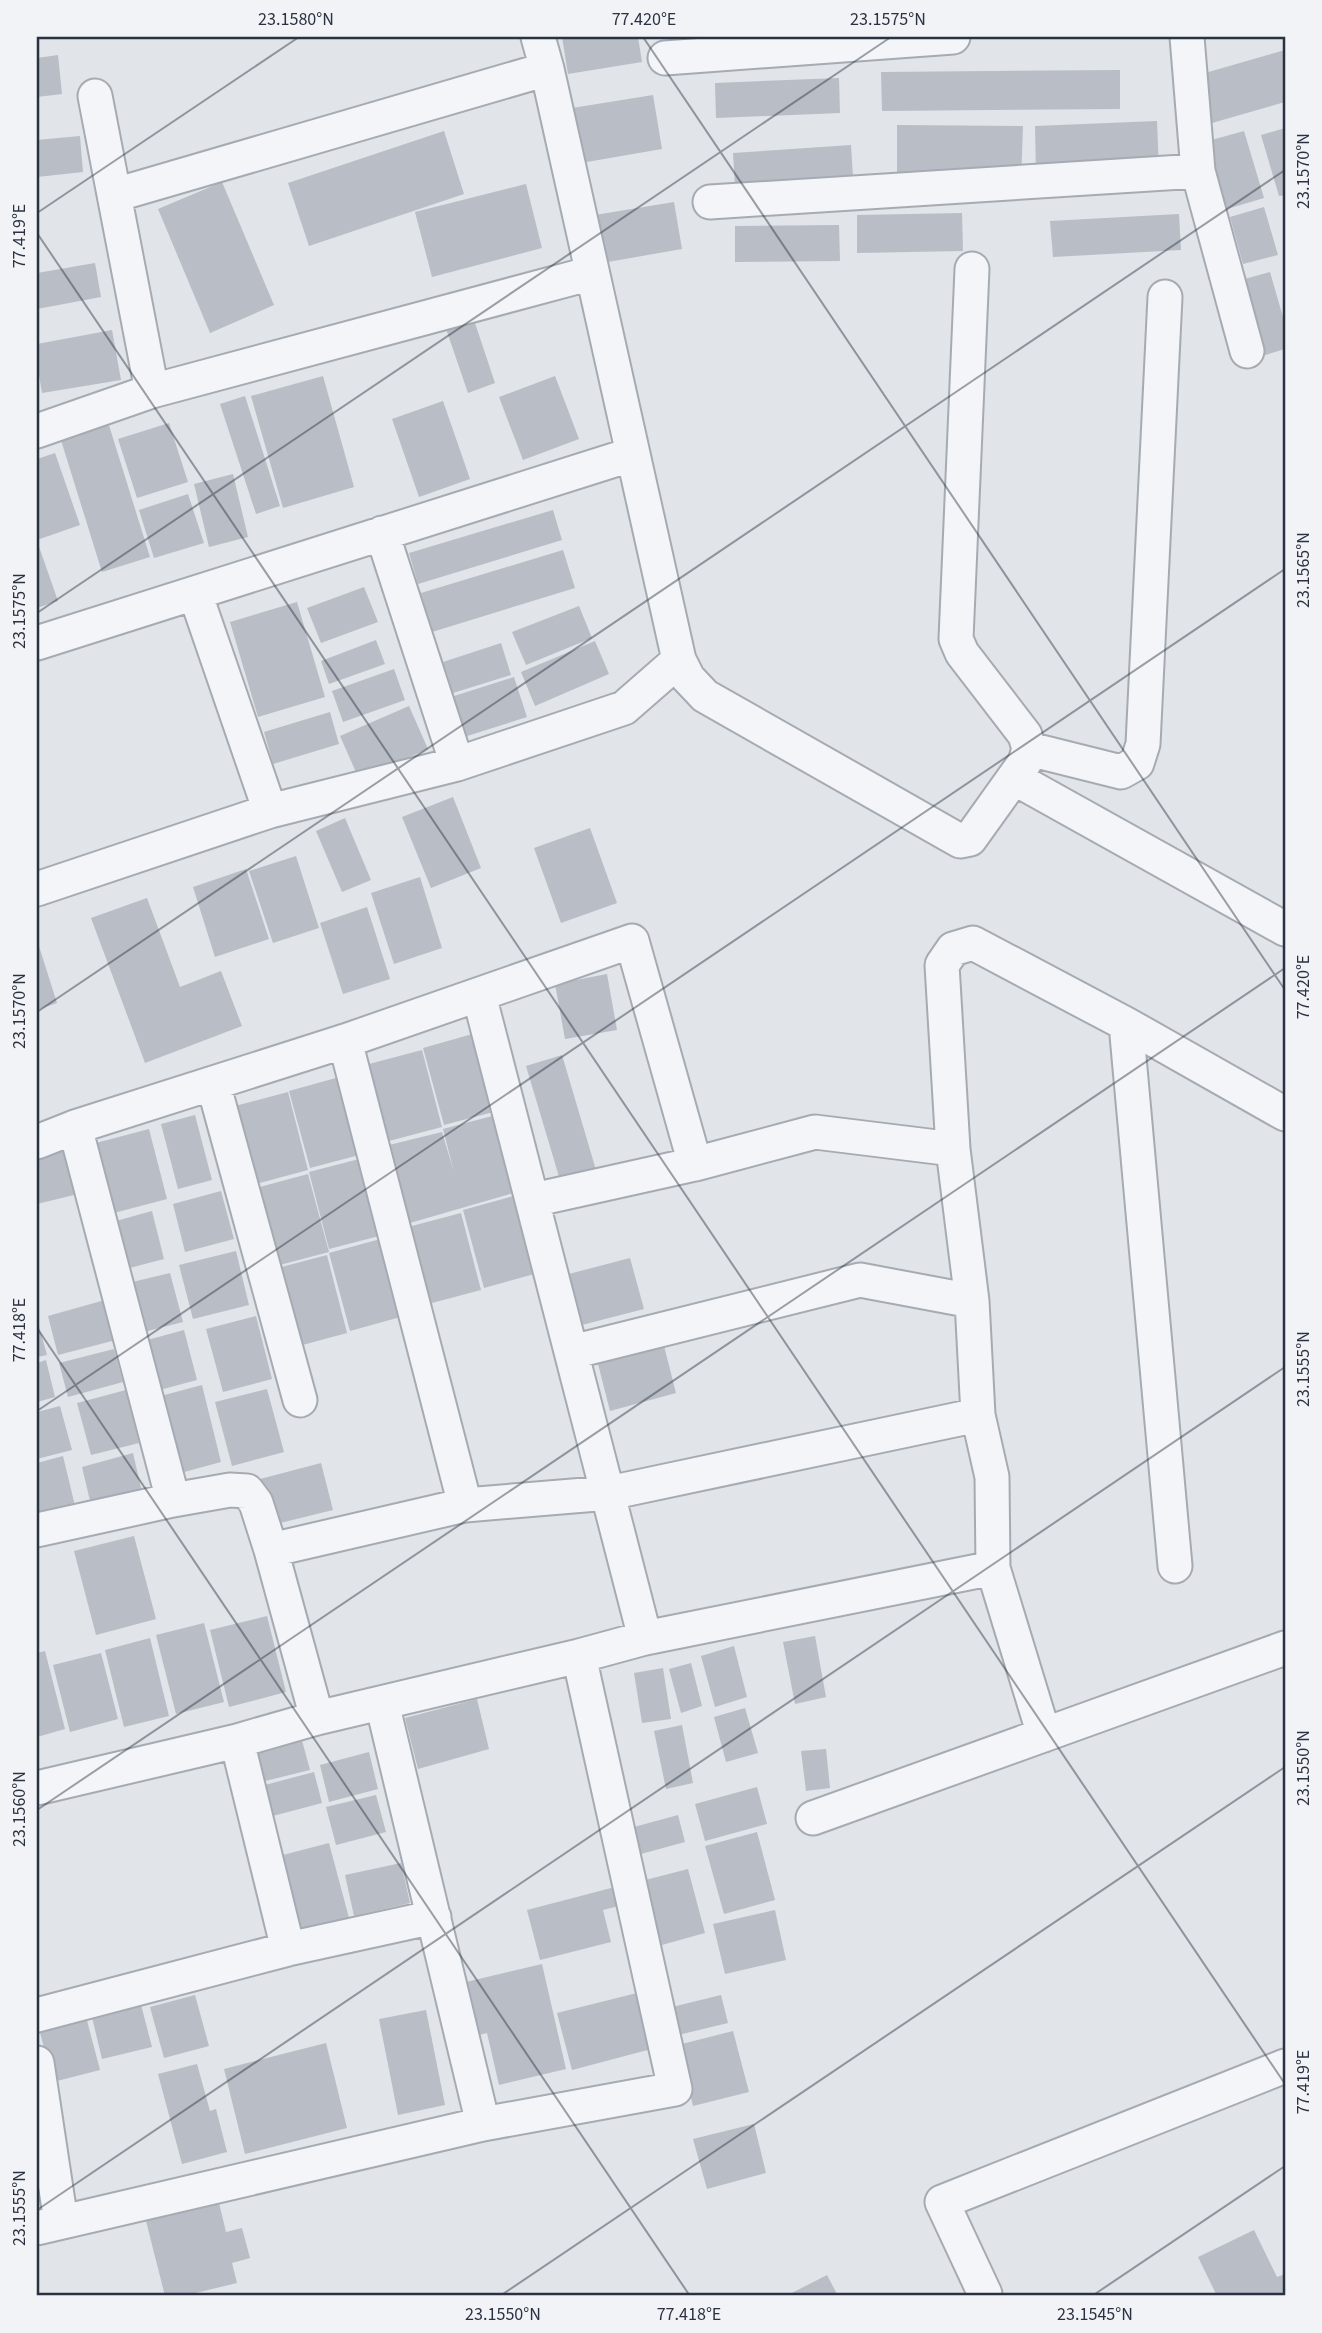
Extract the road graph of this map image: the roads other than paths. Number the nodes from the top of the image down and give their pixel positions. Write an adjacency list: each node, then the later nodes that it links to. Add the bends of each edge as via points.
1 (538, 37): 5 (street)
2 (953, 37): 4 (street)
3 (1187, 37): 7 (street)
4 (666, 58)
5 (547, 69): 8 (street); 11 (street)
6 (95, 96): 8 (street)
7 (1198, 171): 9 (street); 13 (street)
8 (114, 195): 14 (street)
9 (710, 202)
10 (972, 269): 22 (street, via 956,639 1025,735)
11 (592, 273): 14 (street); 16 (street)
12 (1165, 298): 22 (street, via 1143,744 1138,763 1121,772)
13 (1247, 351)
14 (152, 391): 15 (street)
15 (37, 431)
16 (633, 454): 17 (street); 20 (street)
17 (382, 533): 18 (street); 21 (street)
18 (195, 593): 19 (street); 23 (street)
19 (37, 643)
20 (679, 660): 21 (street, via 624,708); 22 (street, via 705,696 960,841 970,839)
21 (457, 764): 23 (street)
22 (1021, 764): 25 (street)
23 (270, 811): 24 (street)
24 (37, 889)
25 (1285, 929)
26 (479, 995): 28 (street); 34 (street, via 632,941); 35 (street)
27 (1126, 1024): 30 (street); 33 (street, via 973,943 953,948 942,965); 45 (street)
28 (345, 1041): 29 (street); 42 (street)
29 (213, 1083): 31 (street); 38 (street)
30 (1285, 1114)
31 (75, 1127): 32 (street); 41 (street)
32 (37, 1142)
33 (953, 1149): 34 (street, via 815,1132); 36 (street)
34 (695, 1164): 35 (street)
35 (533, 1200): 37 (street)
36 (972, 1301): 37 (street, via 860,1280); 39 (street)
37 (572, 1352): 40 (street)
38 (300, 1400)
39 (978, 1415): 40 (street); 46 (street, via 992,1477)
40 (608, 1493): 42 (street); 47 (street)
41 (173, 1500): 43 (street); 44 (street, via 247,1490 256,1503)
42 (465, 1505): 44 (street)
43 (37, 1530)
44 (271, 1550): 51 (street)
45 (1175, 1566)
46 (993, 1568): 47 (street); 52 (street)
47 (645, 1638): 49 (street)
48 (1285, 1648): 52 (street)
49 (579, 1656): 50 (street); 61 (street, via 675,2089)
50 (382, 1703): 51 (street); 56 (street)
51 (317, 1718): 53 (street)
52 (1044, 1735): 55 (street)
53 (237, 1741): 54 (street); 57 (street)
54 (37, 1788)
55 (813, 1818)
56 (433, 1917): 57 (street); 61 (street)
57 (288, 1949): 58 (street)
58 (37, 2015)
59 (1285, 2066): 63 (street, via 942,2202)
60 (38, 2073): 62 (street)
61 (482, 2124): 62 (street)
62 (49, 2225)
63 (983, 2296)

